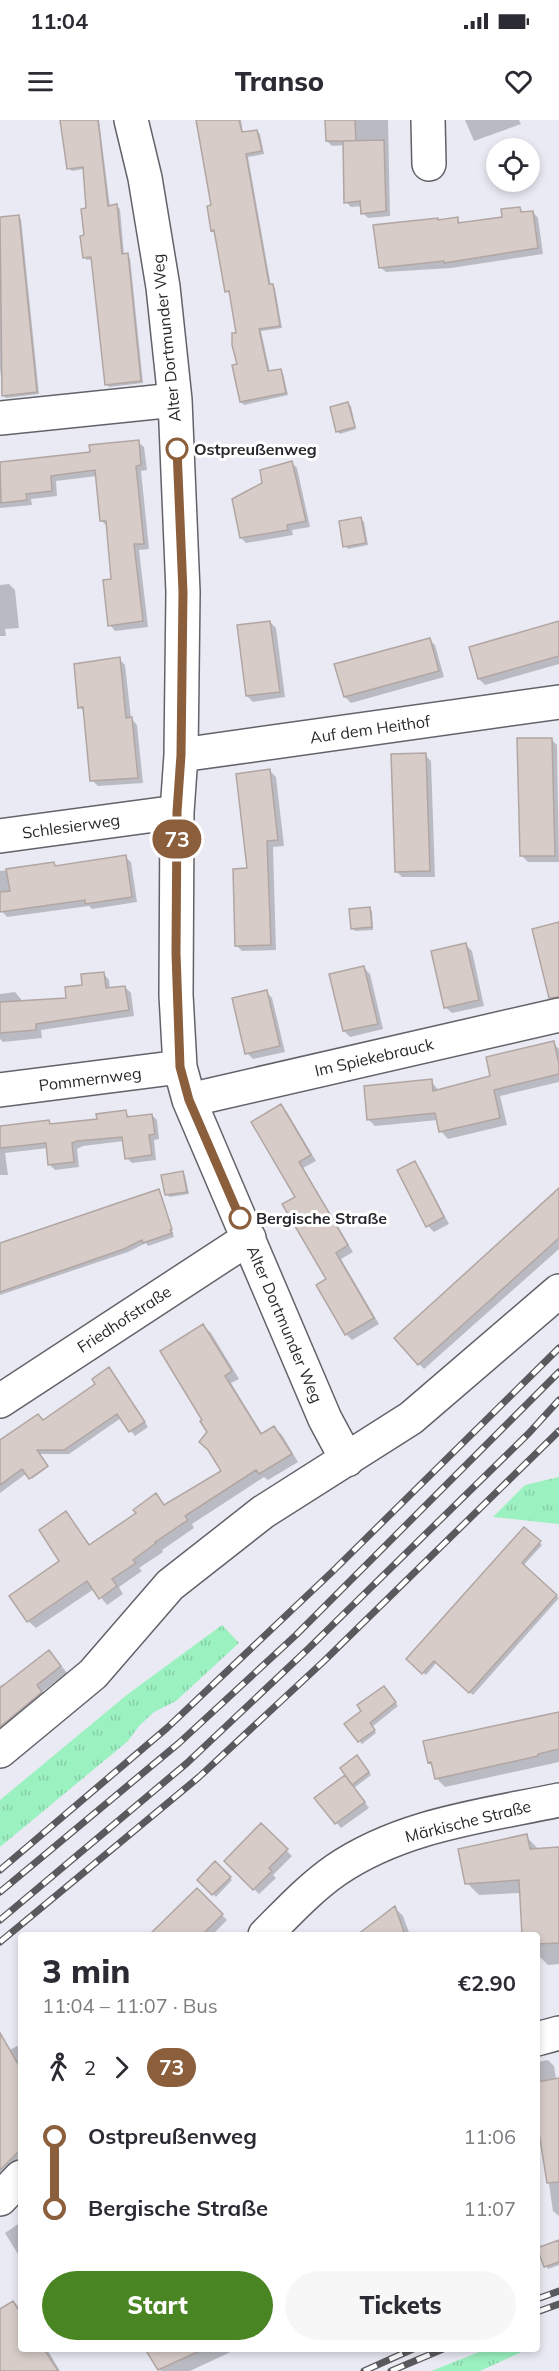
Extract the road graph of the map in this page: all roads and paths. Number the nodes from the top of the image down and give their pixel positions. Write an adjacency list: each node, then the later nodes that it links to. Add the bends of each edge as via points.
1 (131, 120): 4 (street, Alter Dortmunder Weg, via 163,287)
2 (428, 120): 3 (street)
3 (429, 164)
4 (175, 400): 5 (street); 7 (street, Alter Dortmunder Weg, via 183,592)
5 (0, 418)
6 (559, 702): 7 (street, Auf dem Heithof)
7 (181, 755): 8 (street, Alter Dortmunder Weg)
8 (177, 812): 9 (street, Schlesierweg); 11 (street, Alter Dortmunder Weg, via 176,995)
9 (0, 836)
10 (559, 1015): 13 (street, Im Spiekebrauck)
11 (180, 1067): 12 (street, Pommernweg); 13 (street, Alter Dortmunder Weg)
12 (0, 1090)
13 (189, 1100): 14 (street, Alter Dortmunder Weg)
14 (249, 1238): 16 (street, Friedhofstraße); 17 (street, Alter Dortmunder Weg, via 325,1419)
15 (559, 1291): 17 (street, via 411,1418)
16 (0, 1401)
17 (347, 1460): 18 (street, via 263,1512 170,1585 93,1674)
18 (0, 1751)
19 (559, 1800): 20 (street, Märkische Straße, via 420,1829 380,1845 336,1870)
20 (268, 1932)
21 (559, 2033): 22 (street)
22 (540, 2038)
23 (18, 2180): 24 (street)
24 (0, 2199)

